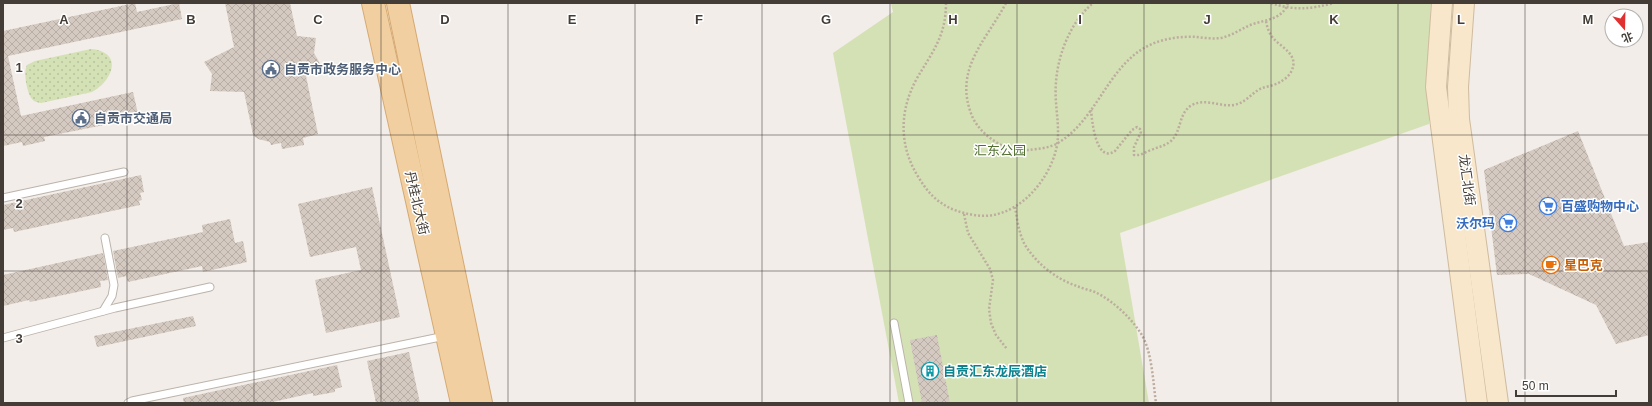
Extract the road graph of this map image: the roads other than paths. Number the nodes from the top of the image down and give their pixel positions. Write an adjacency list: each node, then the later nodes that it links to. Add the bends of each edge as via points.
1 (373, 3): 11 (main road, 丹桂北大街)
2 (398, 3): 15 (main road, 丹桂北大街)
3 (1442, 3): 17 (main road, 龙汇北街, via 1436,87)
4 (1464, 3): 18 (main road, 龙汇北街, via 1458,88 1459,118)
5 (124, 172): 6 (lane)
6 (3, 198)
7 (105, 238): 9 (lane, via 114,285 112,296)
8 (210, 287): 9 (lane)
9 (103, 311): 12 (lane)
10 (894, 322): 16 (lane)
11 (447, 336): 13 (lane); 14 (main road, 丹桂北大街)
12 (3, 338)
13 (128, 403)
14 (462, 403)
15 (481, 403)
16 (909, 403)
17 (1477, 403)
18 (1498, 403)

